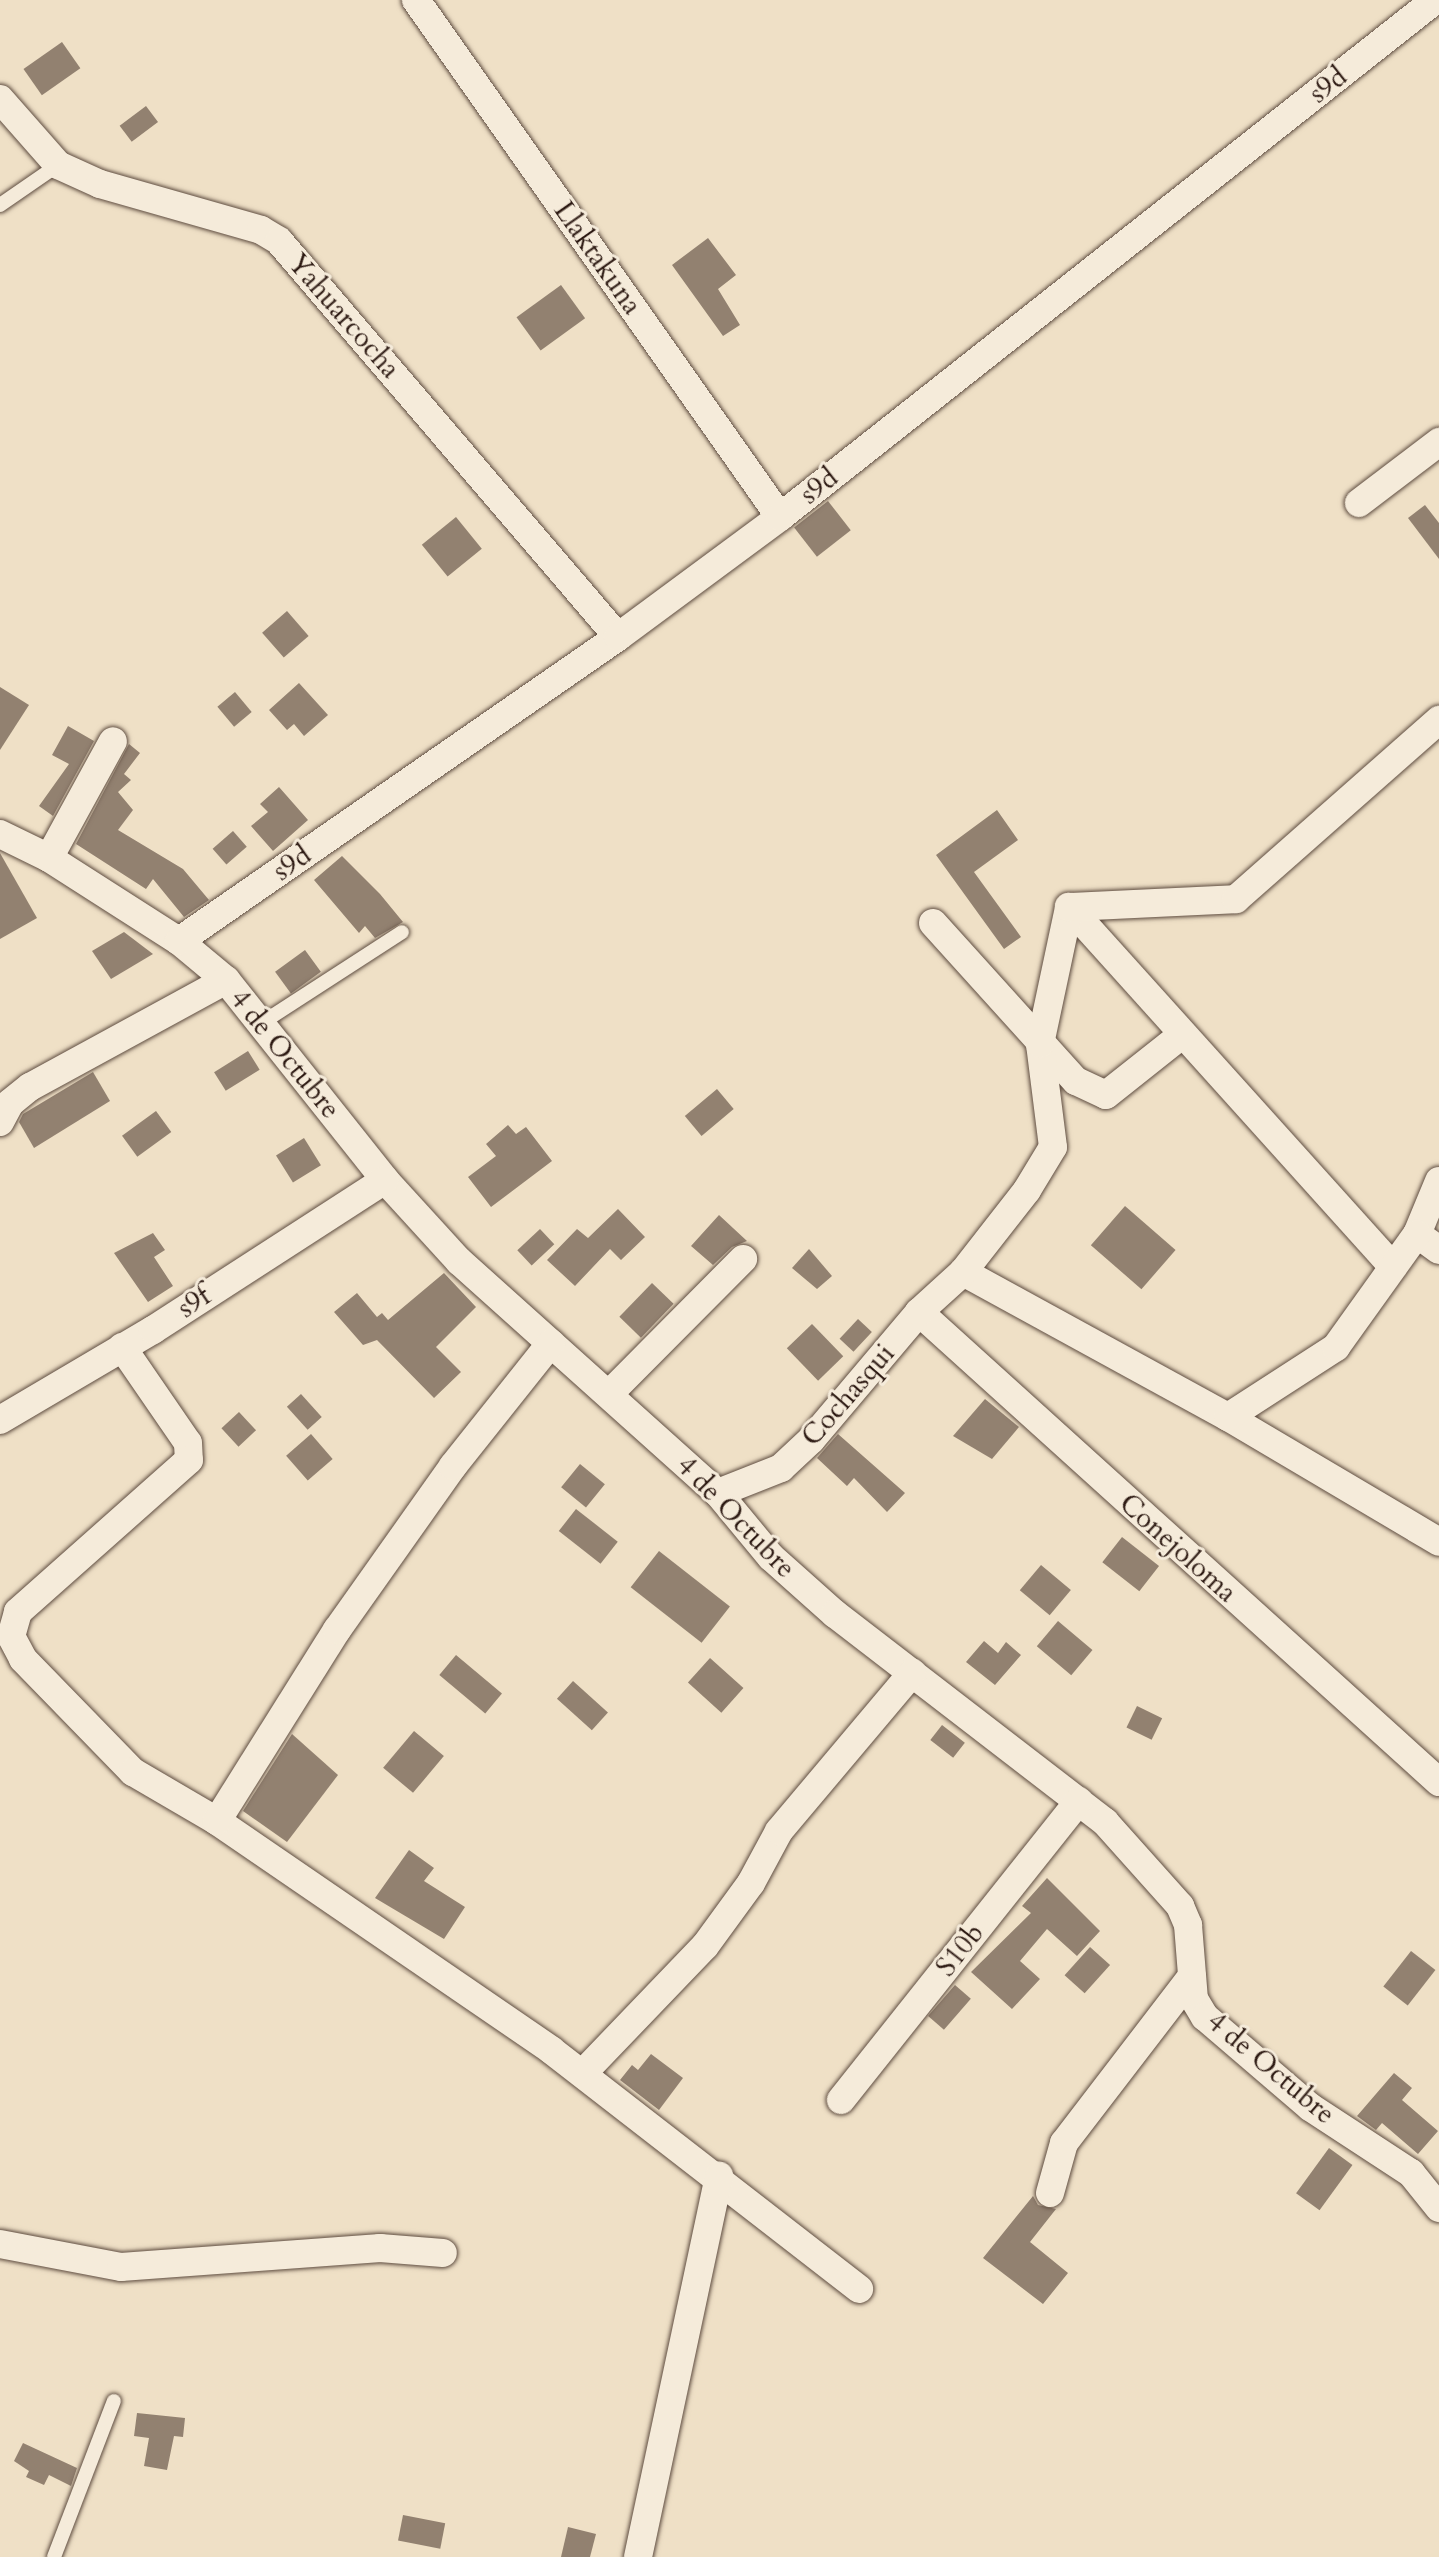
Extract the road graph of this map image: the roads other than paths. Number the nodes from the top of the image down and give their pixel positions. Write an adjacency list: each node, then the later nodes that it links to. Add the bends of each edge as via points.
1 (416, 0): 8 (street, Llaktakuna)
2 (1435, 0): 8 (street, s9d)
3 (0, 99): 4 (street, Yahuarcocha)
4 (58, 165): 5 (lane); 9 (street, Yahuarcocha, via 100,184 261,230 279,241)
5 (0, 205)
6 (1439, 442): 7 (street)
7 (1359, 503)
8 (780, 517): 9 (street, s9d)
9 (618, 637): 17 (street, s9d)
10 (1439, 720): 14 (street, via 1236,899)
11 (113, 741): 13 (street)
12 (0, 834): 13 (street, 4 de Octubre)
13 (49, 858): 17 (street, 4 de Octubre)
14 (1069, 907): 20 (street); 21 (street, Cochasqui)
15 (933, 923): 21 (street)
16 (402, 932): 19 (lane)
17 (179, 941): 18 (street, 4 de Octubre)
18 (226, 980): 19 (street, 4 de Octubre); 22 (street, via 30,1087 10,1103)
19 (260, 1024): 23 (street, 4 de Octubre)
20 (1183, 1034): 21 (street, via 1106,1095 1076,1081); 27 (street)
21 (1040, 1044): 28 (street, Cochasqui, via 1053,1147 1027,1190)
22 (0, 1122)
23 (385, 1180): 30 (street, 4 de Octubre, via 459,1261); 31 (street, s9f)
24 (1439, 1181): 25 (street)
25 (1428, 1242): 27 (street)
26 (743, 1259): 32 (street)
27 (1393, 1267): 33 (street, via 1336,1347)
28 (963, 1272): 29 (street, Cochasqui); 33 (street)
29 (919, 1312): 35 (street, Cochasqui, via 781,1468); 38 (street, Conejoloma)
30 (551, 1343): 32 (street, 4 de Octubre); 40 (street, via 453,1466 337,1630)
31 (122, 1347): 34 (street, s9f); 40 (street, via 188,1443 189,1460 18,1612 11,1636 23,1659 133,1772)
32 (610, 1393): 35 (street, 4 de Octubre)
33 (1228, 1417): 36 (street)
34 (0, 1420)
35 (718, 1493): 37 (street, 4 de Octubre, via 771,1557)
36 (1439, 1542)
37 (912, 1673): 39 (street, 4 de Octubre); 42 (street, via 779,1831 751,1883 705,1946)
38 (1439, 1782)
39 (1079, 1801): 41 (street, 4 de Octubre, via 1180,1906 1188,1925); 43 (street, S10b)
40 (217, 1821): 42 (street)
41 (1192, 1976): 45 (street, via 1064,2143); 46 (street, 4 de Octubre, via 1194,1999 1205,2017 1310,2107 1411,2173)
42 (583, 2073): 44 (street)
43 (841, 2100)
44 (719, 2175): 49 (street); 52 (street)
45 (1050, 2193)
46 (1439, 2208)
47 (0, 2244): 48 (street, via 121,2267 380,2248)
48 (443, 2253)
49 (859, 2289)
50 (114, 2401): 51 (lane)
51 (54, 2557)
52 (638, 2557)

